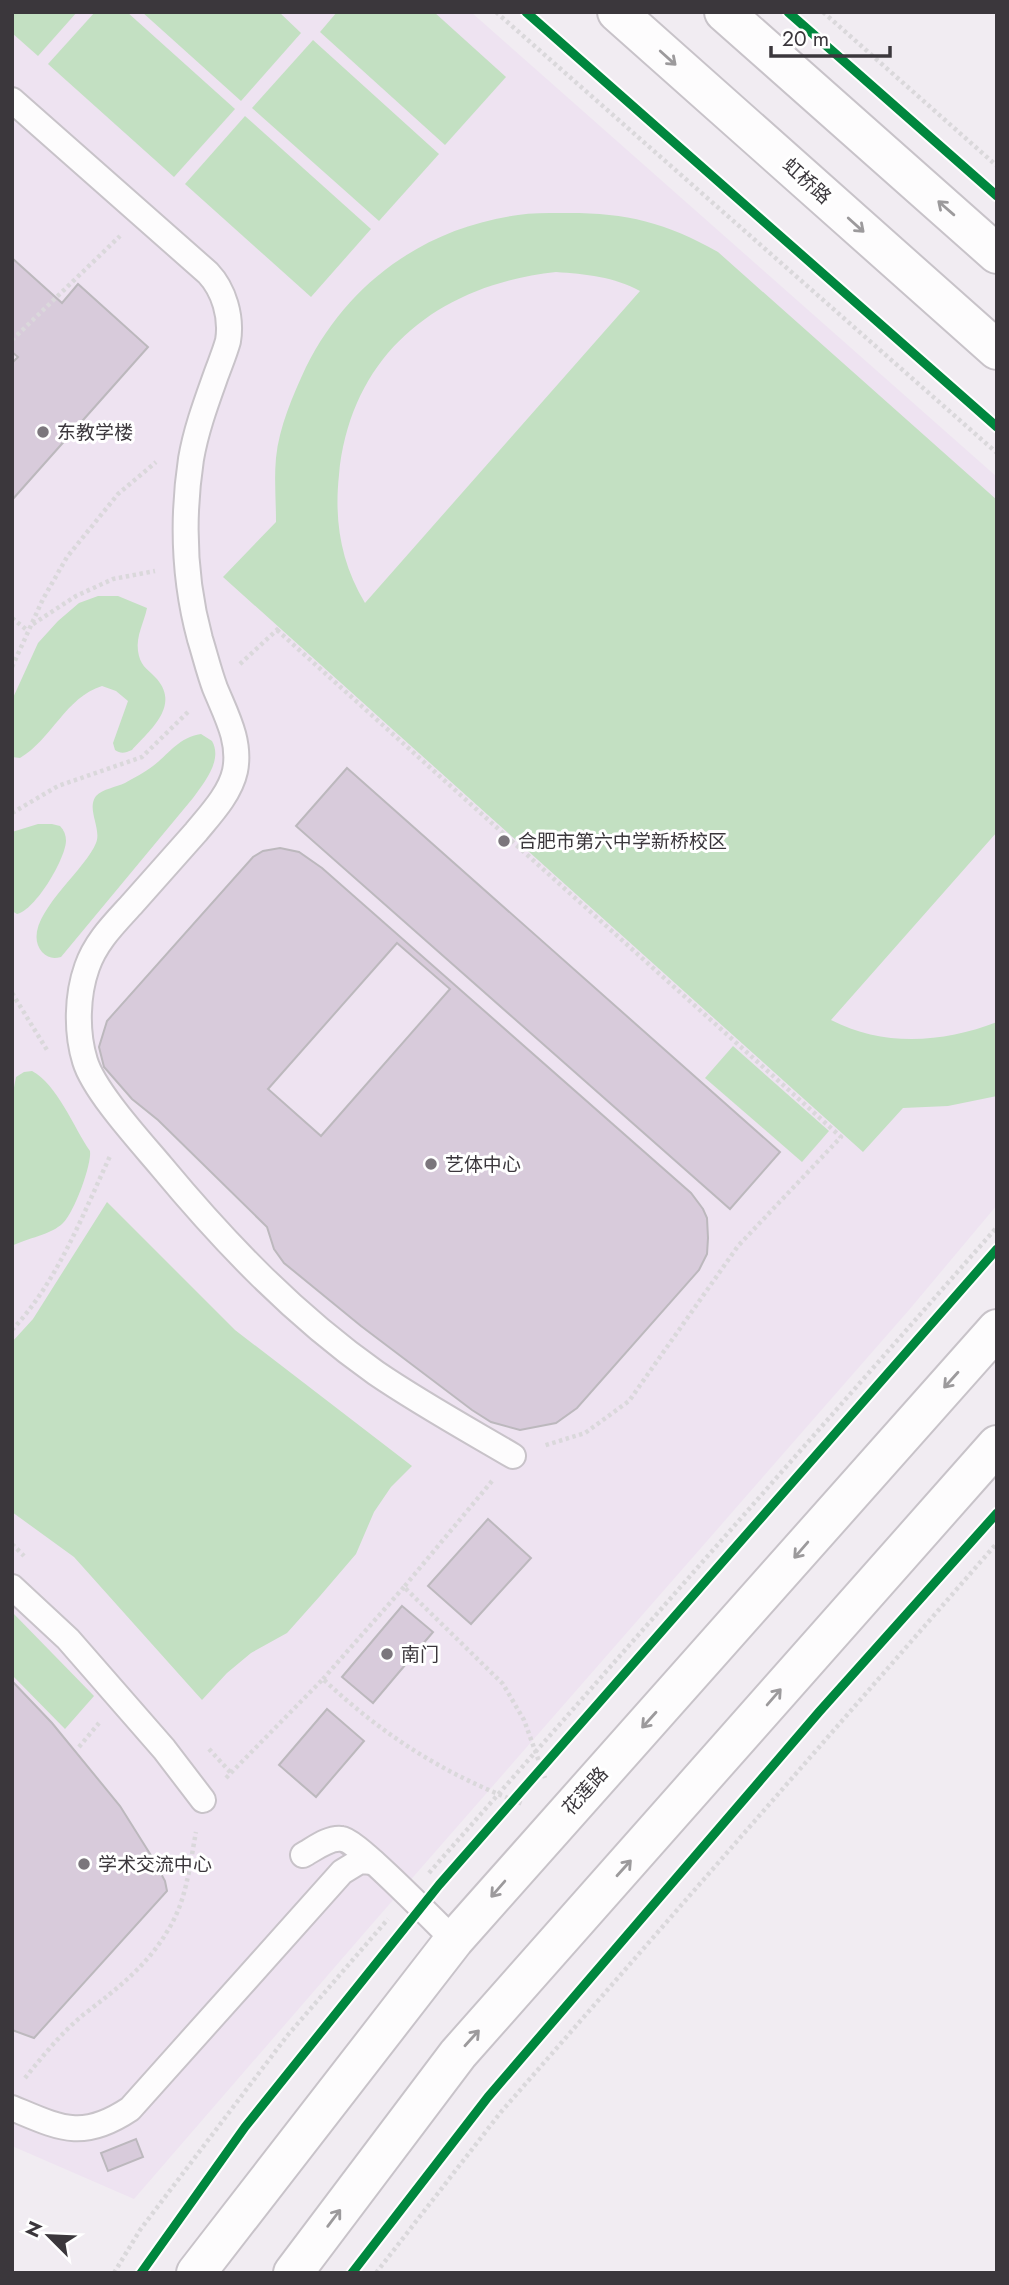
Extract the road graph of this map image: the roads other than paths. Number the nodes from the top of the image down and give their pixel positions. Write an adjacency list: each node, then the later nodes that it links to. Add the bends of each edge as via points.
1 (617, 12): 5 (main road, 虹桥路, one-way to 5)
2 (724, 12): 4 (main road, one-way to 2)
3 (12, 100): 8 (lane, via 208,273 226,307 228,342 198,426 186,500 187,565 199,635 235,738 232,782 204,822 92,953 80,996 79,1029 85,1061 130,1128 210,1225 290,1304 379,1375)
4 (997, 254)
5 (997, 350)
6 (997, 1329): 13 (main road, 花莲路, one-way to 13)
7 (997, 1445): 16 (main road, one-way to 7, via 458,2054)
8 (513, 1456)
9 (12, 1587): 10 (lane, via 68,1639)
10 (203, 1800)
11 (303, 1855): 12 (lane, via 343,1839)
12 (373, 1861): 13 (lane); 14 (lane, via 360,1861 342,1872 130,2109 93,2127 66,2129 51,2125)
13 (454, 1940): 15 (main road, 花莲路)
14 (15, 2098)
15 (196, 2273)
16 (293, 2273)

